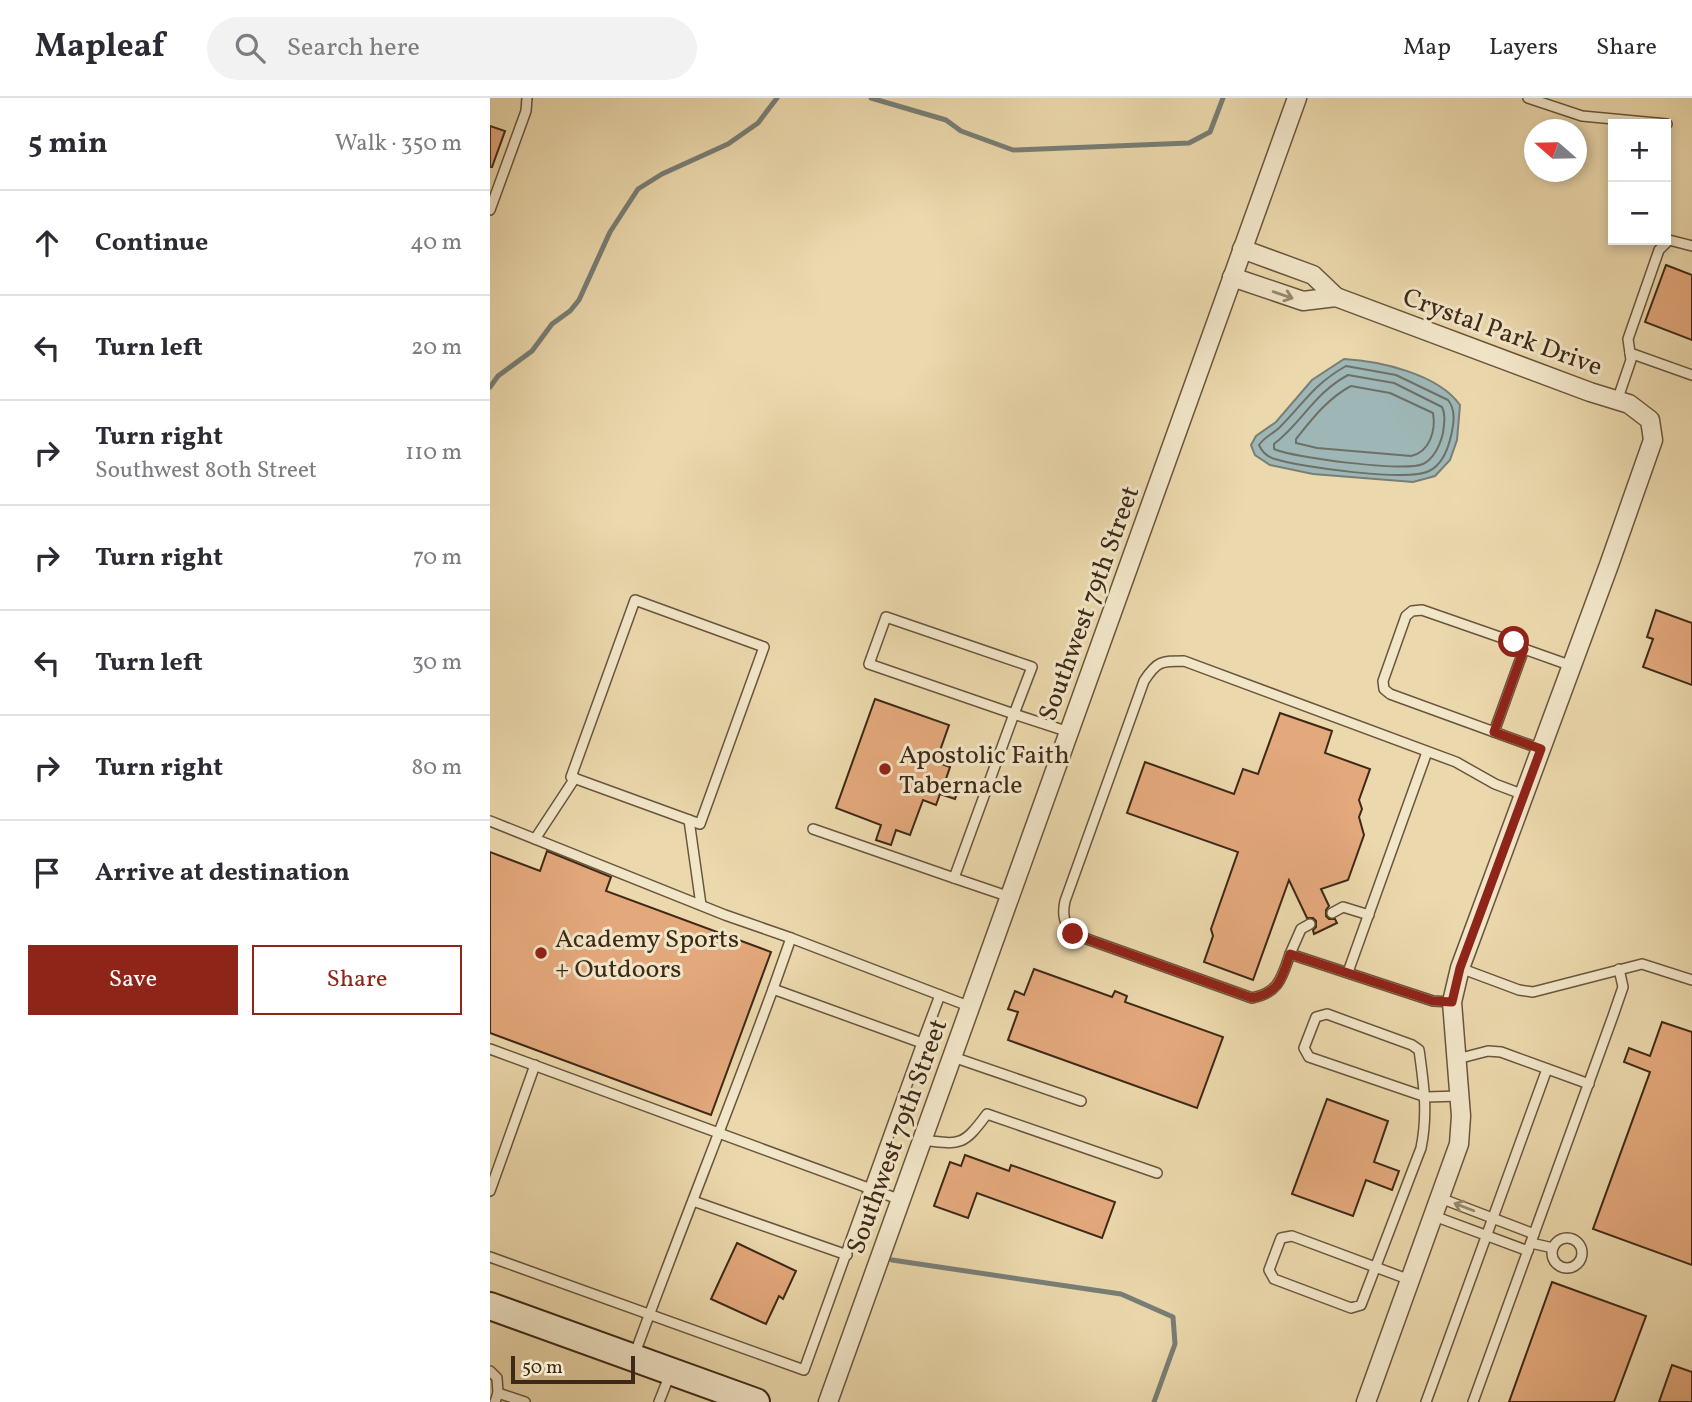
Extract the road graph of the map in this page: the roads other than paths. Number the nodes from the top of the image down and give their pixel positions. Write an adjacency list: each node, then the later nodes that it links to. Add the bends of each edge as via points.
1 (527, 98): 5 (lane)
2 (1297, 98): 7 (street, Southwest 79th Street)
3 (1528, 98): 4 (lane, via 1581,116)
4 (1613, 119)
5 (490, 210)
6 (1692, 246): 10 (lane, via 1669,240 1659,250 1628,339)
7 (1242, 249): 8 (street, Southwest 79th Street); 9 (street, Crystal Park Drive, via 1313,275)
8 (1232, 277): 9 (street, Crystal Park Drive, one-way to 9, via 1303,301); 17 (street, Southwest 79th Street)
9 (1336, 297): 12 (street, Crystal Park Drive)
10 (1630, 353): 11 (lane); 12 (lane)
11 (1692, 375)
12 (1617, 401): 14 (street, Crystal Park Drive, via 1650,420 1653,440)
13 (1524, 649): 14 (lane); 16 (lane); 16 (lane, via 1422,610 1412,611 1387,668 1383,681 1390,694)
14 (1572, 666): 18 (street)
15 (1014, 714): 15 (lane, via 869,664 886,617 1032,667); 17 (lane); 26 (lane)
16 (1494, 732): 18 (lane)
17 (1069, 733): 27 (street, Southwest 79th Street)
18 (1541, 749): 21 (street)
19 (1427, 752): 21 (lane); 30 (lane); 33 (lane, via 1184,660 1163,660 1153,667 1065,901 1065,925 1073,934 1252,998 1264,996 1280,983)
20 (575, 778): 22 (lane); 22 (lane, via 571,777 635,600 764,647 700,824); 25 (lane)
21 (1524, 794): 34 (street)
22 (690, 820): 28 (lane)
23 (490, 821): 25 (lane)
24 (813, 829): 26 (lane)
25 (536, 839): 28 (lane)
26 (954, 878): 27 (lane)
27 (1010, 897): 41 (street, Southwest 79th Street)
28 (701, 905): 32 (lane)
29 (1332, 913): 30 (lane, via 1343,907)
30 (1369, 915): 36 (lane)
31 (1310, 924): 33 (lane, via 1301,929)
32 (791, 938): 38 (lane); 39 (lane)
33 (1290, 954): 36 (lane)
34 (1460, 968): 35 (lane, via 1533,992); 40 (street)
35 (1619, 969): 37 (lane, via 1642,964); 48 (lane, via 1623,987)
36 (1348, 972): 40 (lane, via 1433,1001)
37 (1692, 980)
38 (772, 989): 42 (lane); 52 (lane)
39 (940, 995): 41 (lane); 42 (lane)
40 (1452, 1002): 45 (street)
41 (971, 1007): 44 (street, Southwest 79th Street)
42 (922, 1043): 55 (lane)
43 (490, 1049): 46 (lane)
44 (953, 1058): 51 (lane); 53 (street, Southwest 79th Street)
45 (1457, 1059): 47 (lane, via 1501,1052); 49 (street)
46 (535, 1065): 52 (lane); 56 (lane)
47 (1547, 1069): 48 (lane); 61 (lane)
48 (1589, 1084): 63 (lane)
49 (1460, 1096): 50 (lane); 57 (street, via 1459,1144)
50 (1426, 1097): 50 (lane, via 1419,1050 1327,1014 1316,1017 1304,1048 1309,1057); 67 (lane, via 1420,1148)
51 (1081, 1101)
52 (720, 1133): 55 (lane); 59 (lane)
53 (923, 1140): 54 (lane, via 954,1144 970,1136 987,1114); 58 (street, Southwest 79th Street)
54 (1157, 1173)
55 (871, 1189): 58 (lane); 65 (lane)
56 (490, 1191)
57 (1440, 1198): 60 (street); 61 (lane, one-way to 57)
58 (901, 1200): 78 (street, Southwest 79th Street)
59 (693, 1202): 65 (lane); 70 (lane)
60 (1433, 1216): 62 (lane); 68 (street)
61 (1494, 1219): 62 (lane); 63 (lane)
62 (1487, 1237): 63 (lane); 80 (lane)
63 (1531, 1242): 64 (lane); 81 (lane)
64 (1553, 1248)
65 (847, 1255): 70 (lane, via 804,1370)
66 (490, 1257): 70 (lane)
67 (1376, 1267): 67 (lane, via 1292,1236 1281,1238 1269,1270 1274,1279 1351,1308 1361,1306); 68 (lane)
68 (1410, 1280): 79 (street)
69 (490, 1306): 71 (main road)
70 (649, 1315): 71 (lane)
71 (633, 1359): 73 (main road)
72 (490, 1371): 74 (lane, via 497,1378)
73 (670, 1372): 76 (lane); 77 (main road)
74 (497, 1397): 75 (lane)
75 (525, 1402)
76 (659, 1402)
77 (756, 1402)
78 (828, 1402)
79 (1366, 1402)
80 (1426, 1402)
81 (1473, 1402)

